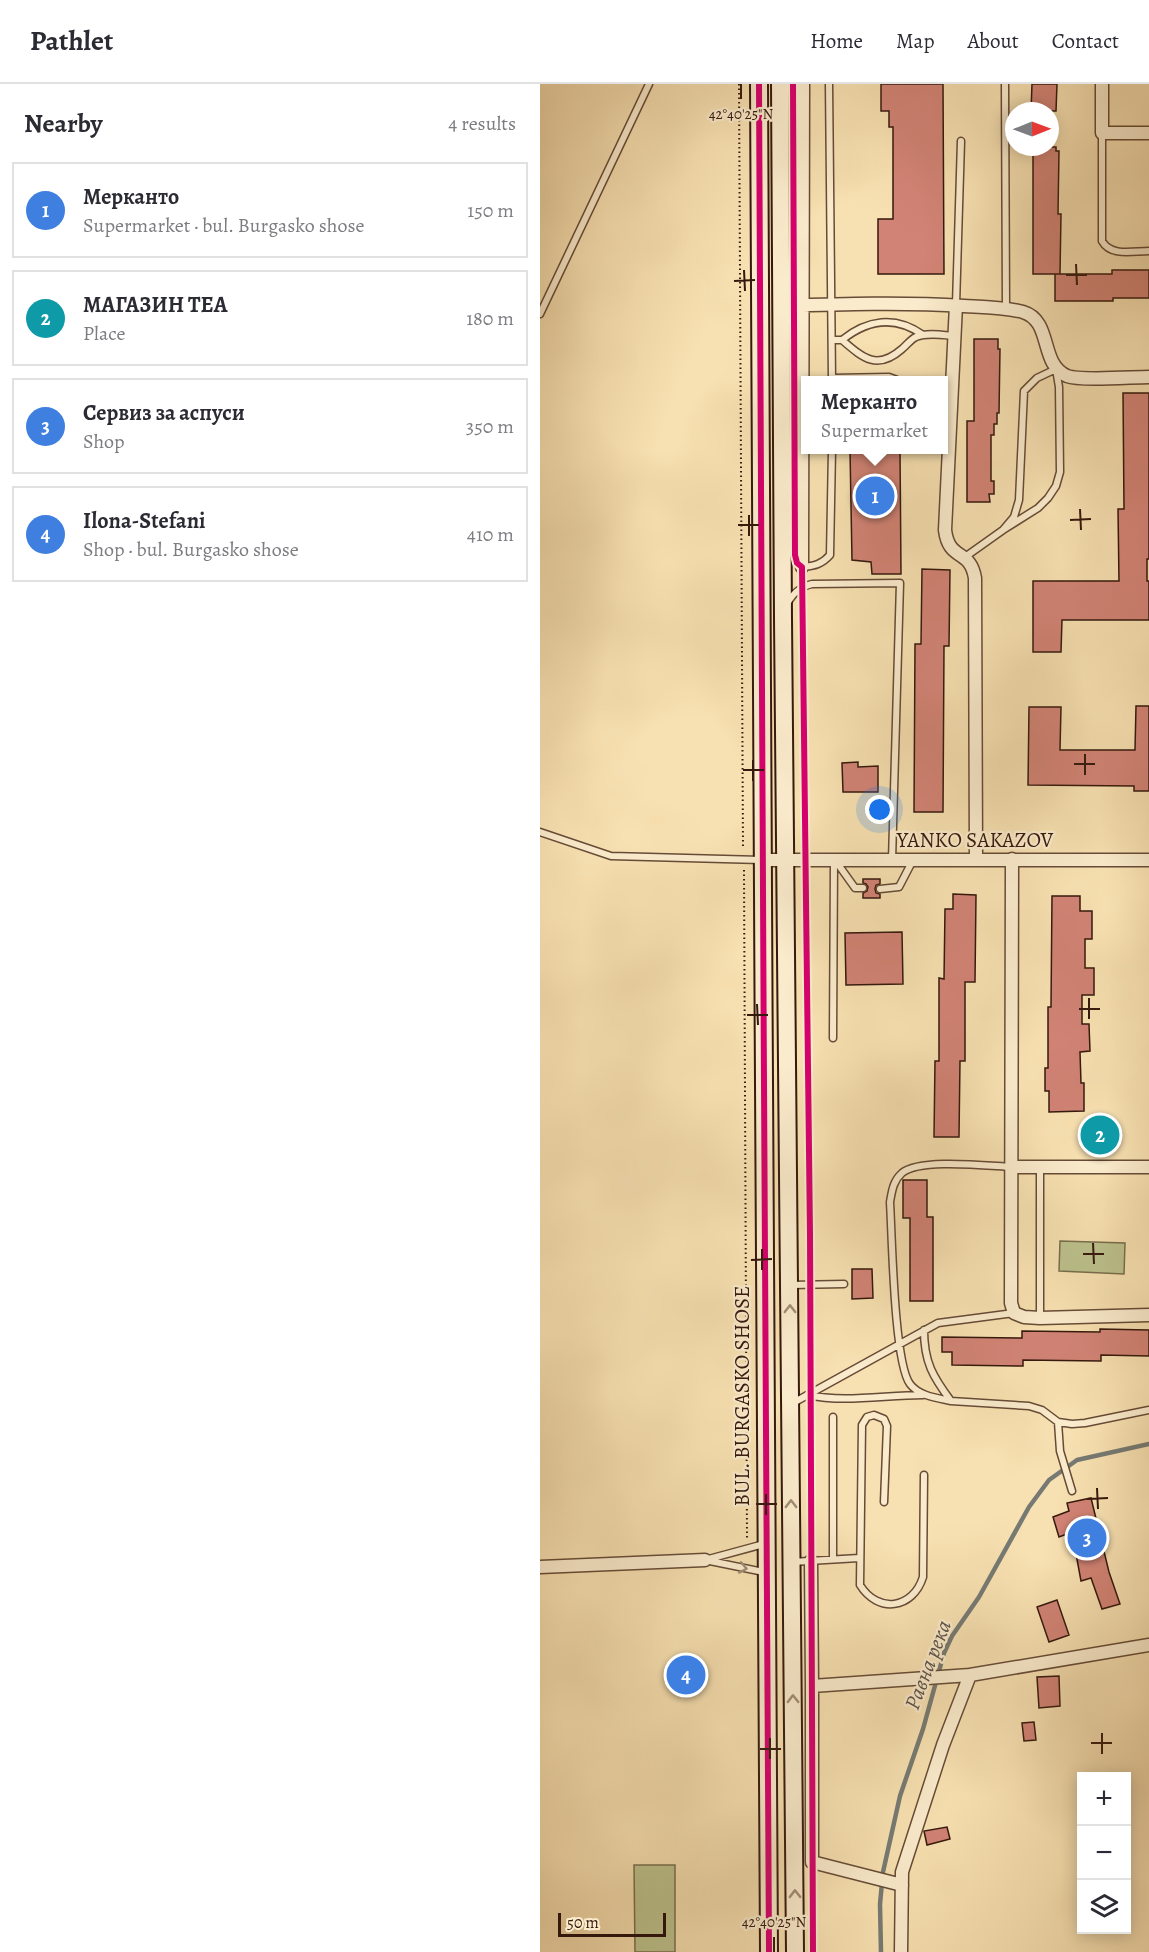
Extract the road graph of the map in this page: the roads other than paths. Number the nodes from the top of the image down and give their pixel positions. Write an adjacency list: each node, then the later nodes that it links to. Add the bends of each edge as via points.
1 (649, 84): 17 (lane)
2 (759, 84): 34 (main road, BUL. BURGASKO SHOSE)
3 (780, 84): 15 (main road)
4 (803, 84): 13 (street)
5 (829, 84): 12 (lane)
6 (1005, 84): 16 (lane)
7 (1102, 84): 8 (street)
8 (1102, 133): 9 (street); 11 (lane, via 1102,241 1113,251)
9 (1149, 134)
10 (961, 141): 14 (lane)
11 (1149, 250)
12 (833, 304): 13 (street); 14 (street); 20 (lane)
13 (802, 305): 15 (street); 23 (street)
14 (956, 305): 16 (street); 19 (street)
15 (782, 306): 31 (main road)
16 (1006, 309): 22 (street, via 1025,313 1038,322)
17 (540, 314)
18 (923, 335): 19 (lane); 21 (lane, via 912,327 885,322 859,327); 21 (lane, via 883,361 866,359)
19 (955, 336): 29 (street, via 945,530 946,543 953,552)
20 (832, 340): 21 (lane); 24 (lane)
21 (842, 340)
22 (1056, 369): 25 (street, via 1069,376); 28 (lane, via 1037,378 1024,391 1019,500 1014,517); 28 (lane, via 1060,472 1056,486 1038,508)
23 (802, 376)
24 (832, 376)
25 (1149, 377)
26 (802, 454): 30 (street)
27 (832, 454): 30 (lane, via 830,555 824,562)
28 (1003, 530): 29 (lane)
29 (965, 557): 38 (street, via 973,566 975,578)
30 (802, 567)
31 (783, 619): 35 (main road); 36 (lane, via 791,596 802,587 824,583 900,583)
32 (540, 832): 34 (lane, via 611,856)
33 (834, 859): 35 (street, YANKO SAKAZOV); 36 (street, YANKO SAKAZOV); 41 (lane, via 855,888); 43 (lane)
34 (764, 860): 35 (street, YANKO SAKAZOV); 64 (main road, BUL. BURGASKO SHOSE)
35 (786, 860): 48 (main road)
36 (892, 860): 37 (street, YANKO SAKAZOV)
37 (913, 860): 38 (street, YANKO SAKAZOV); 42 (lane, via 900,887)
38 (976, 860): 39 (street, YANKO SAKAZOV)
39 (1012, 860): 40 (street, YANKO SAKAZOV); 44 (street)
40 (1149, 860)
41 (863, 888)
42 (880, 889)
43 (833, 1038)
44 (1012, 1167): 45 (street); 49 (street); 53 (lane, via 917,1167 903,1172 894,1183 890,1202)
45 (1040, 1167): 46 (street); 51 (lane)
46 (1149, 1167)
47 (844, 1284): 48 (lane)
48 (790, 1285): 57 (main road, one-way to 48)
49 (1014, 1314): 51 (street); 52 (lane, via 938,1323)
50 (1149, 1315): 51 (street)
51 (1040, 1318)
52 (924, 1330): 53 (lane); 56 (lane, via 929,1366)
53 (899, 1344): 54 (lane); 55 (lane, via 903,1370 910,1384)
54 (807, 1395): 55 (lane); 57 (lane)
55 (925, 1395): 56 (lane)
56 (951, 1401): 60 (lane, via 1029,1406)
57 (790, 1404): 69 (main road, one-way to 57)
58 (1149, 1410): 60 (lane, via 1085,1423)
59 (833, 1417): 66 (lane)
60 (1058, 1422): 62 (lane, via 1060,1451)
61 (924, 1475): 65 (lane, via 923,1577 914,1594 898,1604 870,1597 860,1585)
62 (1072, 1491)
63 (884, 1502): 65 (lane, via 887,1426 884,1419 874,1415 862,1425)
64 (764, 1544): 67 (lane); 71 (main road, BUL. BURGASKO SHOSE)
65 (859, 1558): 66 (lane)
66 (833, 1559): 68 (lane)
67 (705, 1560): 70 (street); 71 (lane, one-way to 71)
68 (811, 1561): 69 (lane); 74 (street)
69 (792, 1562): 77 (main road, one-way to 69)
70 (540, 1567)
71 (764, 1572): 76 (main road, BUL. BURGASKO SHOSE)
72 (1149, 1645): 73 (street)
73 (970, 1675): 74 (street); 75 (street)
74 (812, 1686): 75 (street, via 812,1862)
75 (897, 1883): 78 (street)
76 (769, 1952)
77 (795, 1952)
78 (902, 1952)

